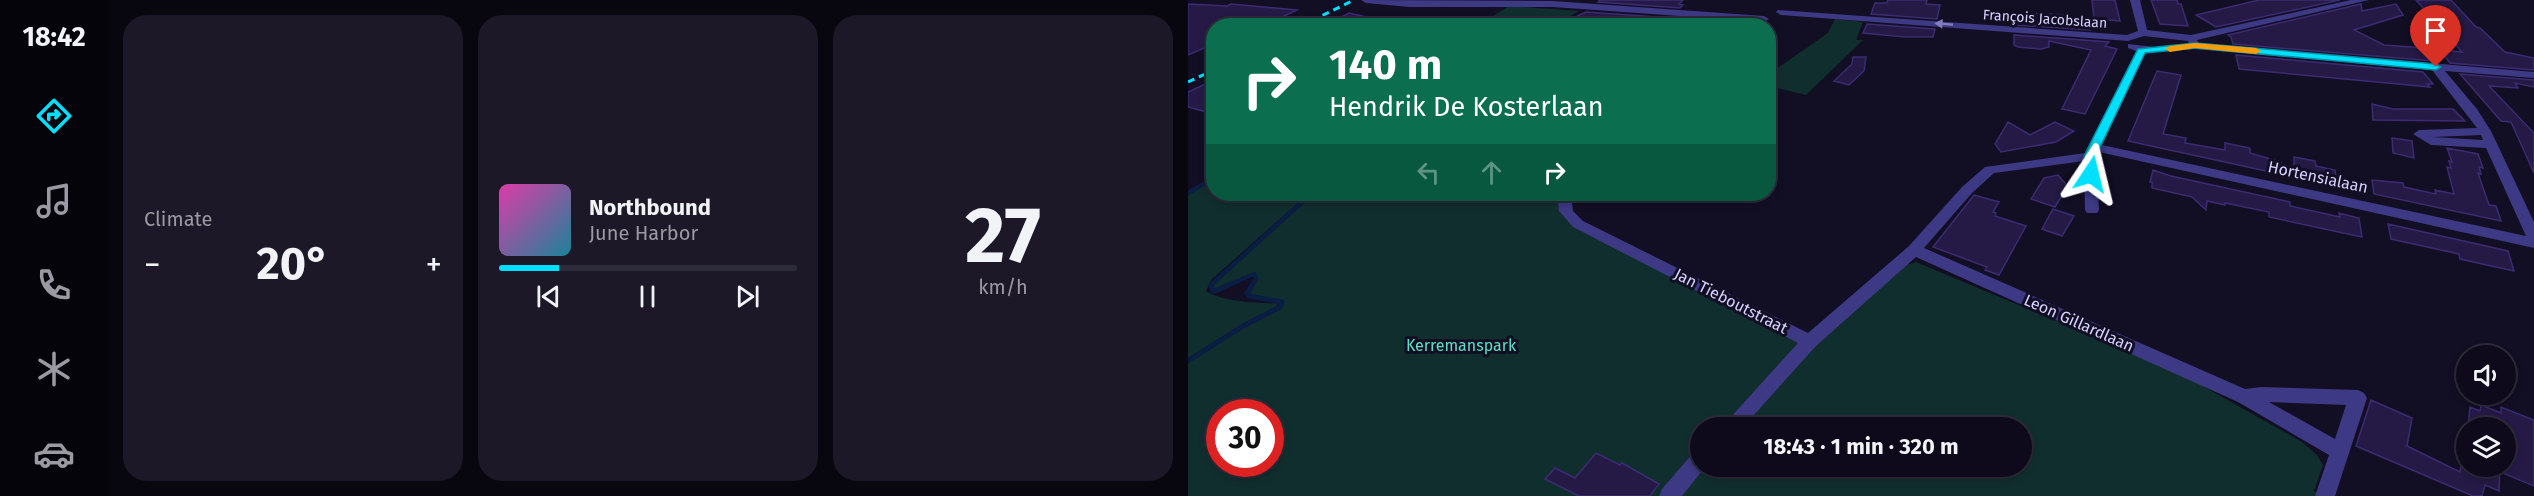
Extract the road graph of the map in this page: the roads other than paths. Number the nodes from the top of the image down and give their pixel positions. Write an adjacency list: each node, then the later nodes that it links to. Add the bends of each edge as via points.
1 (1366, 0): 5 (street, via 1409,4)
2 (1788, 0): 6 (street)
3 (2135, 0): 9 (street)
4 (2364, 0): 11 (street)
5 (1502, 2): 7 (street)
6 (1781, 12): 8 (street); 10 (street, François Jacobslaan, one-way to 6)
7 (1749, 18)
8 (1766, 18)
9 (2143, 33): 10 (street); 11 (street)
10 (2128, 38): 12 (street, via 2130,45)
11 (2193, 42): 12 (street); 13 (street)
12 (2141, 51): 17 (street)
13 (2436, 67): 14 (street); 15 (street)
14 (2534, 75)
15 (2485, 131): 16 (street); 16 (street, via 2419,134 2431,141)
16 (2491, 144): 20 (street)
17 (2093, 152): 19 (street); 21 (street, Hortensialaan); 22 (street, via 1990,170)
18 (1563, 201): 23 (street, Jan Tieboutstraat, via 1566,215 1578,224)
19 (2092, 210)
20 (2534, 238)
21 (2534, 243)
22 (1914, 250): 23 (street); 24 (street, Leon Gillardlaan)
23 (1810, 341): 25 (street, Jan Tieboutstraat)
24 (2244, 396): 26 (street, Leon Gillardlaan); 26 (street, Leon Gillardlaan, via 2358,398)
25 (1740, 417)
26 (2342, 452): 29 (street, Leon Gillardlaan)
27 (1690, 471): 28 (street)
28 (1669, 496)
29 (2325, 496)

